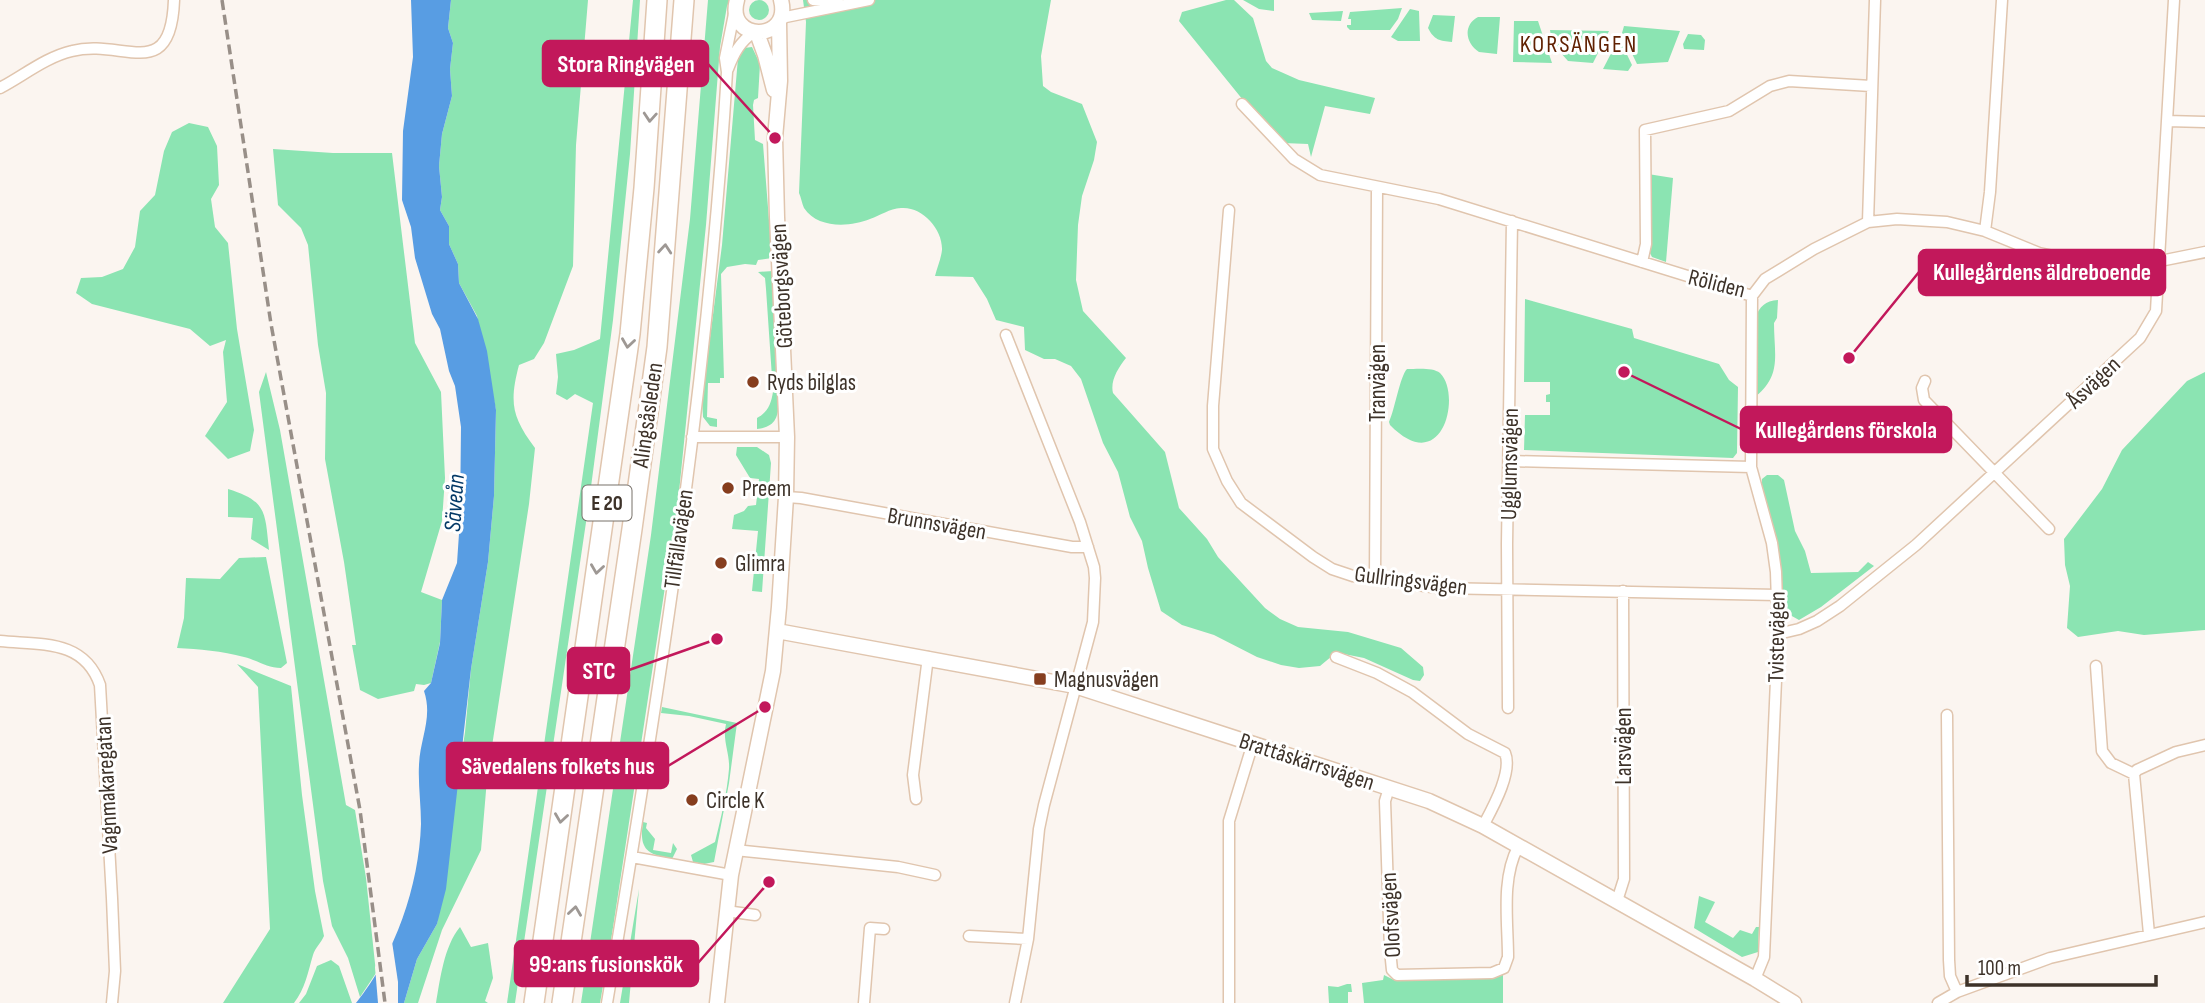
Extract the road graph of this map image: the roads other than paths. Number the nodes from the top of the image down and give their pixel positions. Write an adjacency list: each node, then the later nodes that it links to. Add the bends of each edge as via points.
1 (174, 0): 16 (street, via 170,30 155,52 71,51)
2 (657, 0): 75 (highway, E 20, one-way to 75, via 630,334)
3 (684, 0): 76 (highway, Alingsåsleden / E 20, one-way to 3, via 657,347)
4 (780, 0): 12 (street, Göteborgsvägen)
5 (813, 0): 11 (street)
6 (869, 0): 11 (street)
7 (1875, 0): 15 (street)
8 (2002, 0): 25 (street)
9 (2174, 0): 19 (street, Åsvägen)
10 (737, 3): 13 (street, Göteborgsvägen, via 740,23); 14 (street, Tillfällavägen, via 725,58)
11 (845, 4): 12 (street)
12 (780, 20): 13 (street, via 770,30); 18 (street, Göteborgsvägen)
13 (755, 32): 14 (street, Tillfällavägen, via 743,40); 18 (street, Göteborgsvägen)
14 (727, 72): 32 (street, Tillfällavägen, via 722,161)
15 (1871, 86): 24 (street); 28 (street, via 1778,83 1729,111 1645,130 1646,244)
16 (0, 88)
17 (1242, 104): 21 (street, Röliden, via 1294,159 1320,175)
18 (777, 109): 33 (street, Göteborgsvägen)
19 (2167, 121): 20 (street); 27 (street, Åsvägen)
20 (2205, 122)
21 (1377, 188): 23 (street, Röliden, via 1439,199); 40 (street, Tranvägen)
22 (1229, 210): 40 (street, Gullringsvägen, via 1213,406 1217,462 1241,503 1282,535 1332,569)
23 (1512, 221): 28 (street, Röliden); 34 (street, Ugglumsvägen)
24 (1868, 222): 25 (street, Röliden, via 1947,222); 29 (street, Röliden, via 1765,279)
25 (1985, 231): 27 (street, Röliden, via 2075,262)
26 (2205, 252): 27 (street, Röliden)
27 (2160, 261): 36 (street, Åsvägen, via 2156,311 2140,338)
28 (1642, 262): 29 (street, Röliden)
29 (1752, 296): 35 (street, Tvistevägen)
30 (1006, 335): 39 (street)
31 (1925, 381): 36 (street, via 1924,400)
32 (692, 437): 33 (street); 61 (street, Tillfällavägen)
33 (787, 437): 37 (street, Göteborgsvägen)
34 (1510, 461): 35 (street); 41 (street, Ugglumsvägen)
35 (1751, 467): 43 (street, Tvistevägen, via 1772,543)
36 (1994, 473): 38 (street); 45 (street, Åsvägen, via 1916,545 1840,606 1800,629)
37 (786, 497): 39 (street, Brunnsvägen); 44 (street, Göteborgsvägen)
38 (2049, 529)
39 (1088, 548): 50 (street, via 1096,578 1095,608)
40 (1375, 579): 41 (street, Gullringsvägen)
41 (1507, 589): 42 (street, Gullringsvägen); 51 (street, Ugglumsvägen)
42 (1623, 591): 43 (street, Gullringsvägen); 64 (street, Larsvägen, via 1624,879)
43 (1777, 595): 45 (street, Tvistevägen)
44 (778, 631): 47 (street, Brattåskärrsvägen); 60 (street, Göteborgsvägen)
45 (1778, 634): 72 (street, Tvistevägen, via 1763,957)
46 (0, 641): 74 (street, Vagnmakaregatan, via 75,652 95,670 100,685 113,910)
47 (928, 657): 50 (street, Brattåskärrsvägen); 57 (street, via 913,775)
48 (1336, 657): 58 (street, via 1412,692 1468,734 1505,753 1503,784)
49 (2096, 666): 55 (street, via 2102,751 2111,763)
50 (1075, 686): 53 (street, Brattåskärrsvägen); 71 (street, via 1039,829)
51 (1508, 708)
52 (1947, 715): 73 (street, via 1949,960)
53 (1253, 743): 56 (street, Brattåskärrsvägen); 81 (street, via 1232,806 1228,836)
54 (2205, 746): 55 (street, via 2176,752)
55 (2134, 774): 69 (street)
56 (1389, 788): 58 (street, Brattåskärrsvägen); 59 (street, Olofsvägen, via 1385,801 1390,950 1397,975 1504,968 1508,957 1508,875)
57 (916, 799)
58 (1483, 826): 59 (street, Brattåskärrsvägen)
59 (1518, 847): 64 (street, Brattåskärrsvägen)
60 (735, 850): 62 (street); 63 (street, Göteborgsvägen)
61 (632, 857): 63 (street); 77 (street, Tillfällavägen)
62 (935, 875)
63 (731, 876): 65 (street, Göteborgsvägen)
64 (1617, 901): 72 (street, Brattåskärrsvägen)
65 (726, 911): 66 (street); 78 (street, Göteborgsvägen)
66 (755, 915)
67 (2205, 922): 69 (street)
68 (884, 929): 79 (street, via 870,928)
69 (2149, 934): 73 (street, via 2050,958)
70 (969, 936): 71 (street)
71 (1028, 939): 80 (street)
72 (1755, 979): 82 (street, Brattåskärrsvägen)
73 (1957, 992): 83 (street)
74 (112, 1003)
75 (534, 1003)
76 (562, 1003)
77 (607, 1003)
78 (717, 1003)
79 (864, 1003)
80 (1015, 1003)
81 (1228, 1003)
82 (1794, 1003)
83 (1938, 1003)

